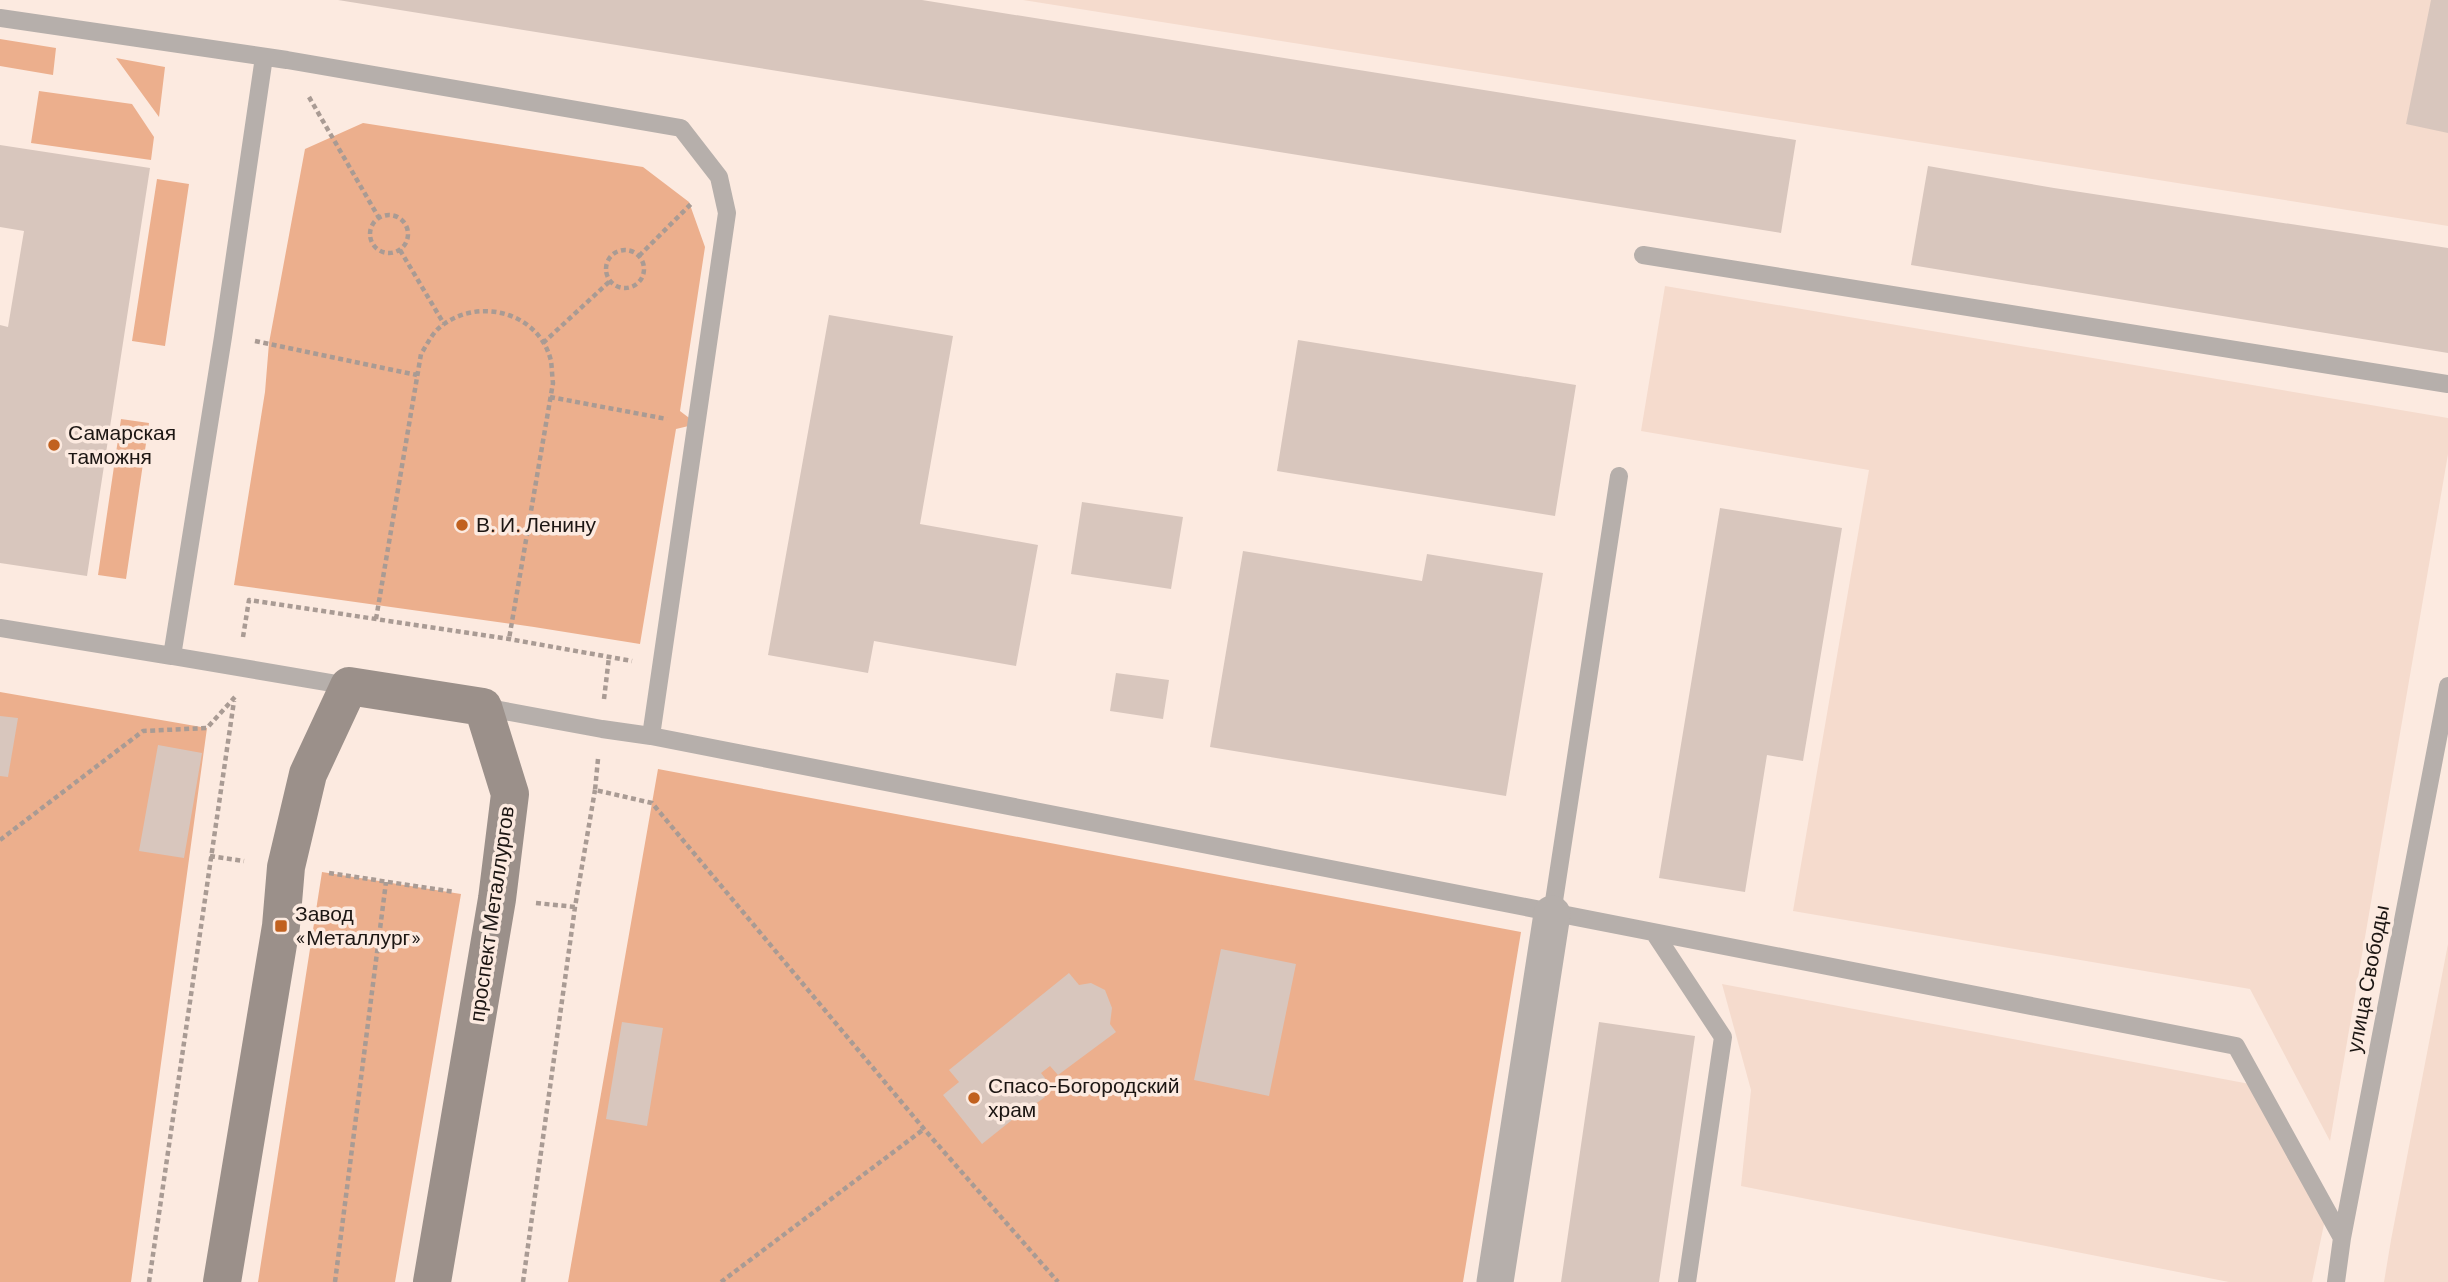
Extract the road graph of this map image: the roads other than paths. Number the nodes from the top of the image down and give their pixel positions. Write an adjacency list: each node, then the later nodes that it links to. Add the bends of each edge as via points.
1 (0, 18): 2 (lane)
2 (264, 57): 7 (lane); 11 (lane, via 681,128 719,177 727,213)
3 (1643, 256): 4 (lane)
4 (2448, 384)
5 (1619, 476): 12 (lane)
6 (0, 628): 7 (lane)
7 (172, 656): 8 (lane)
8 (349, 686): 10 (street); 15 (street, via 308,774 286,867 281,926)
9 (2448, 686): 14 (lane, улица Свободы)
10 (484, 707): 11 (lane); 16 (street, проспект Металлургов, via 510,794 497,899)
11 (651, 736): 12 (lane)
12 (1552, 914): 13 (lane); 17 (street)
13 (1655, 934): 14 (lane, via 2236,1046); 18 (lane, via 1723,1037)
14 (2342, 1238): 19 (lane, улица Свободы)
15 (222, 1282)
16 (432, 1282)
17 (1495, 1282)
18 (1687, 1282)
19 (2336, 1282)

